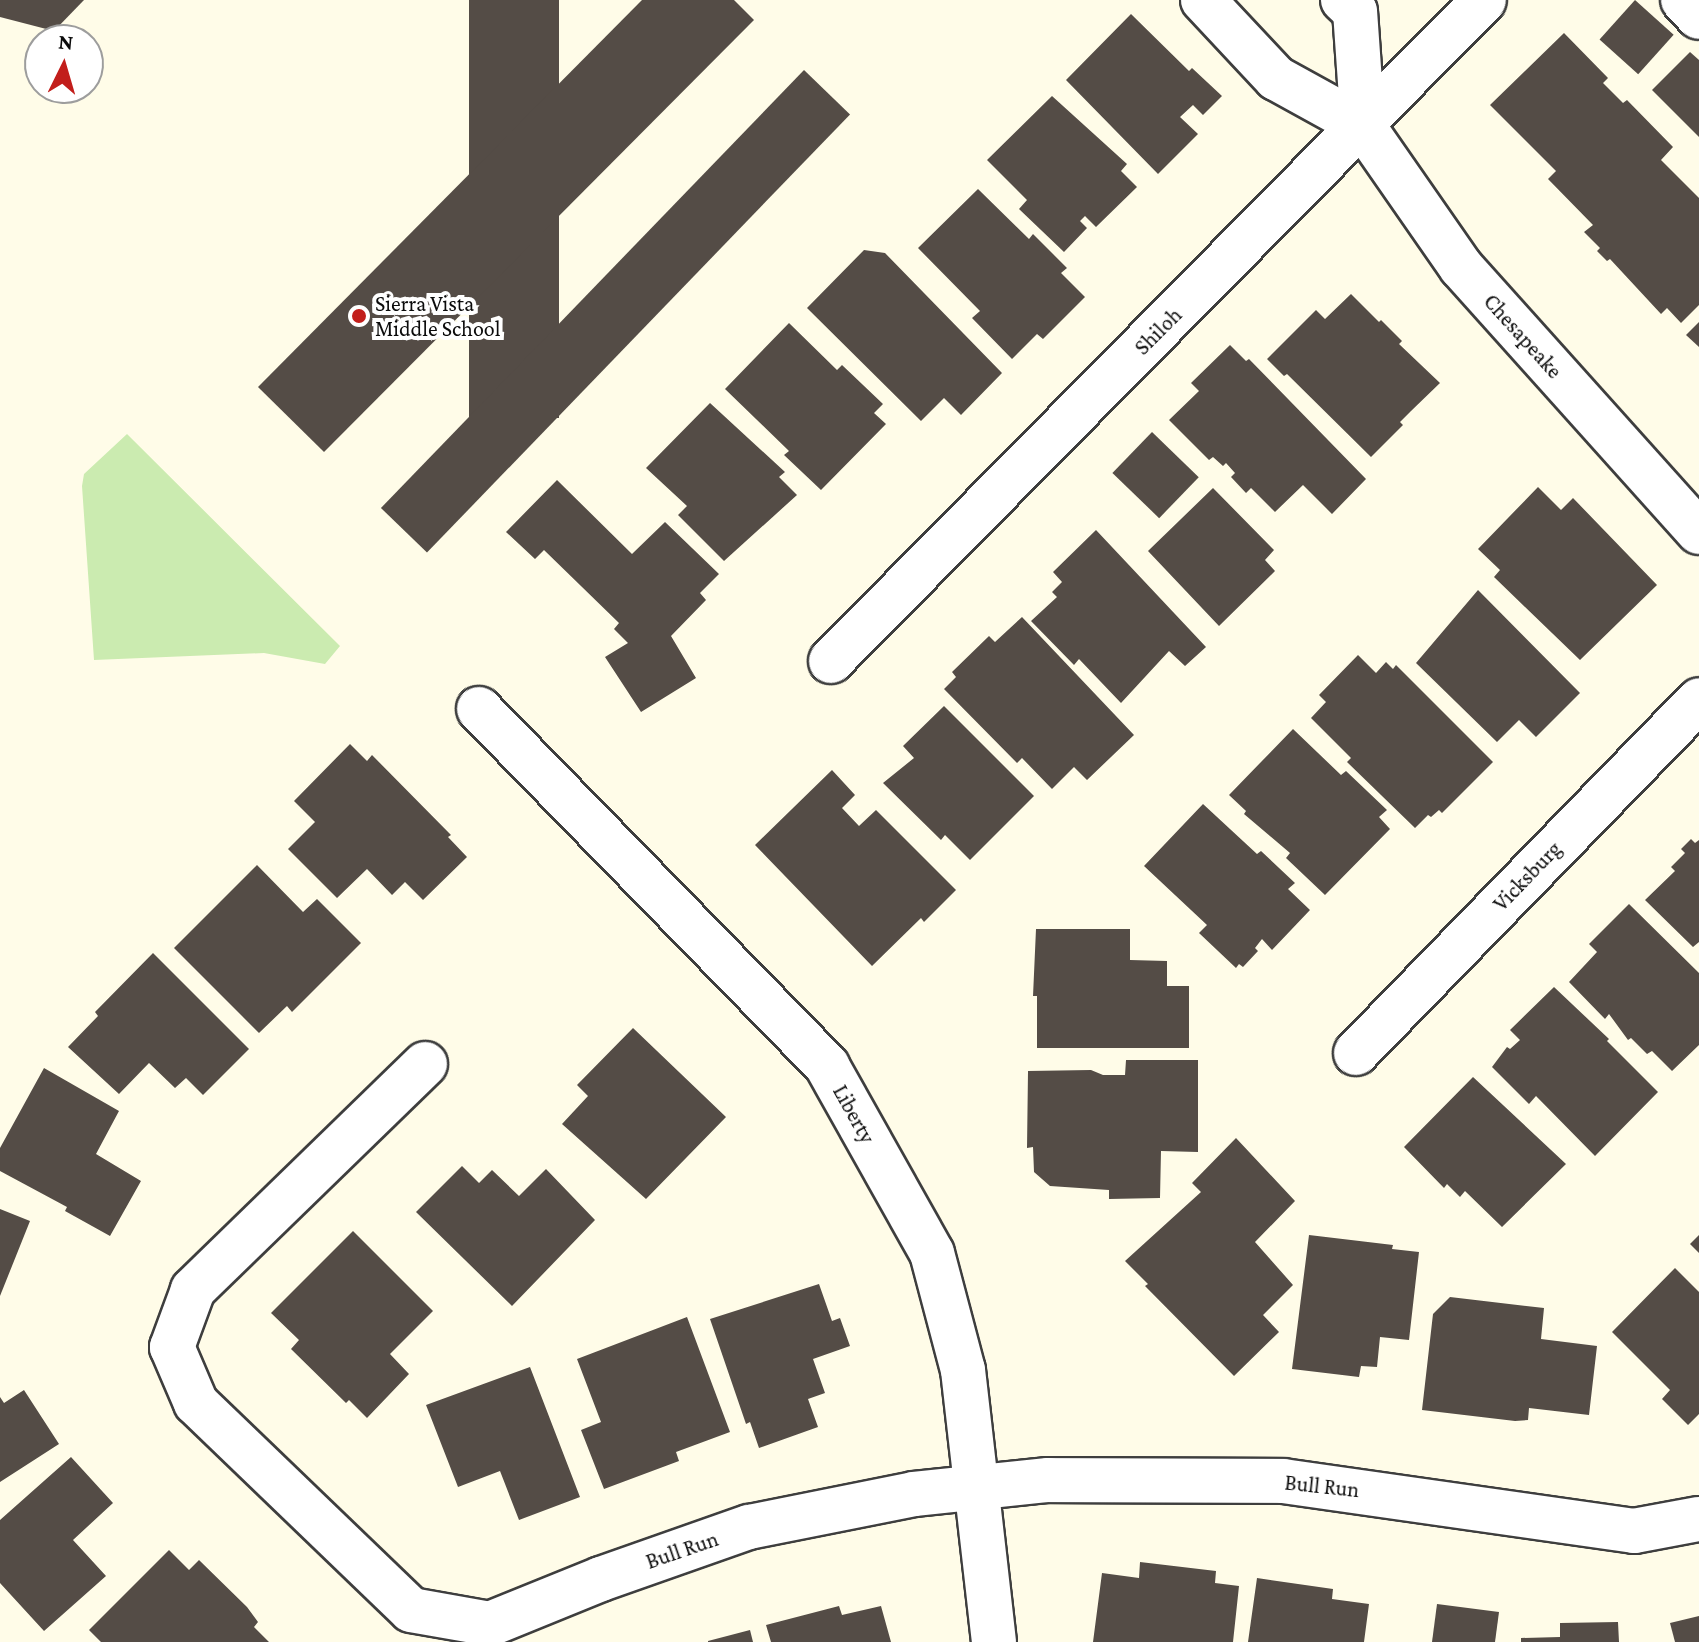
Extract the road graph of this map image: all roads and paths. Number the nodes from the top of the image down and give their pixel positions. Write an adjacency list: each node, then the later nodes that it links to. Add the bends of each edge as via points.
1 (1203, 0): 6 (street, Chesapeake, via 1276,78)
2 (1343, 0): 6 (street, via 1355,11)
3 (1484, 0): 6 (street, Shiloh)
4 (1683, 0): 5 (street)
5 (1699, 17)
6 (1363, 126): 7 (street, Chesapeake, via 1461,267); 8 (street, Shiloh)
7 (1699, 532)
8 (831, 661)
9 (1699, 700): 11 (street, Vicksburg)
10 (479, 709): 13 (street, Liberty, via 827,1066 932,1253 963,1370)
11 (1356, 1053)
12 (425, 1064): 13 (street, Bull Run, via 193,1290 172,1347 196,1403 411,1610 490,1624 749,1527)
13 (977, 1487): 14 (street, Bull Run, via 1048,1480 1283,1481 1634,1531); 15 (street, Liberty)
14 (1699, 1519)
15 (994, 1642)

